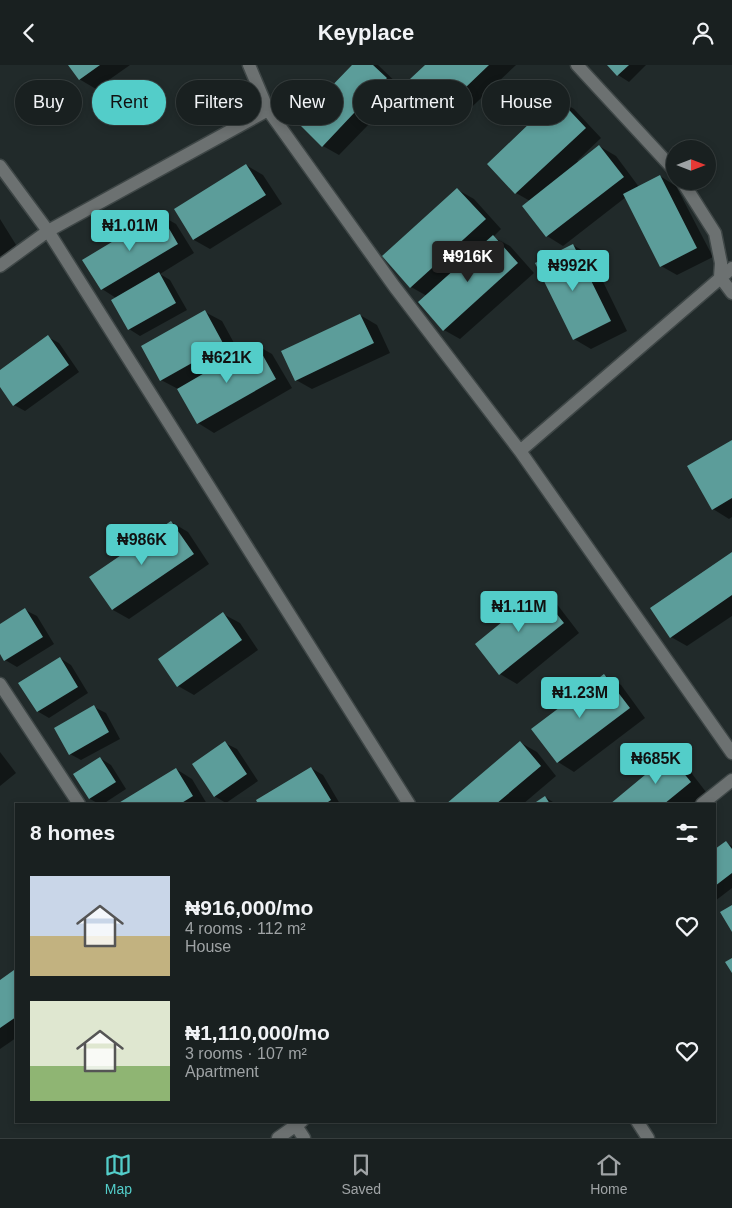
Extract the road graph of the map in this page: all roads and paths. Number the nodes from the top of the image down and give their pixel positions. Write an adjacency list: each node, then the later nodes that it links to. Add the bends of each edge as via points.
1 (249, 65): 3 (street)
2 (577, 65): 4 (street)
3 (268, 110): 7 (street); 12 (street, via 394,286)
4 (666, 161)
5 (0, 166): 7 (street)
6 (688, 190): 10 (street, via 715,233 721,263)
7 (48, 231): 8 (street); 17 (street)
8 (0, 266)
9 (732, 268): 10 (street)
10 (720, 277): 11 (street); 12 (street)
11 (732, 293)
12 (520, 451): 14 (street)
13 (0, 684): 16 (street)
14 (732, 753)
15 (732, 780): 18 (street)
16 (78, 803)
17 (408, 803)
18 (703, 803)
19 (297, 1123): 21 (street); 22 (street)
20 (638, 1123): 23 (street)
21 (278, 1138)
22 (304, 1138)
23 (648, 1138)

